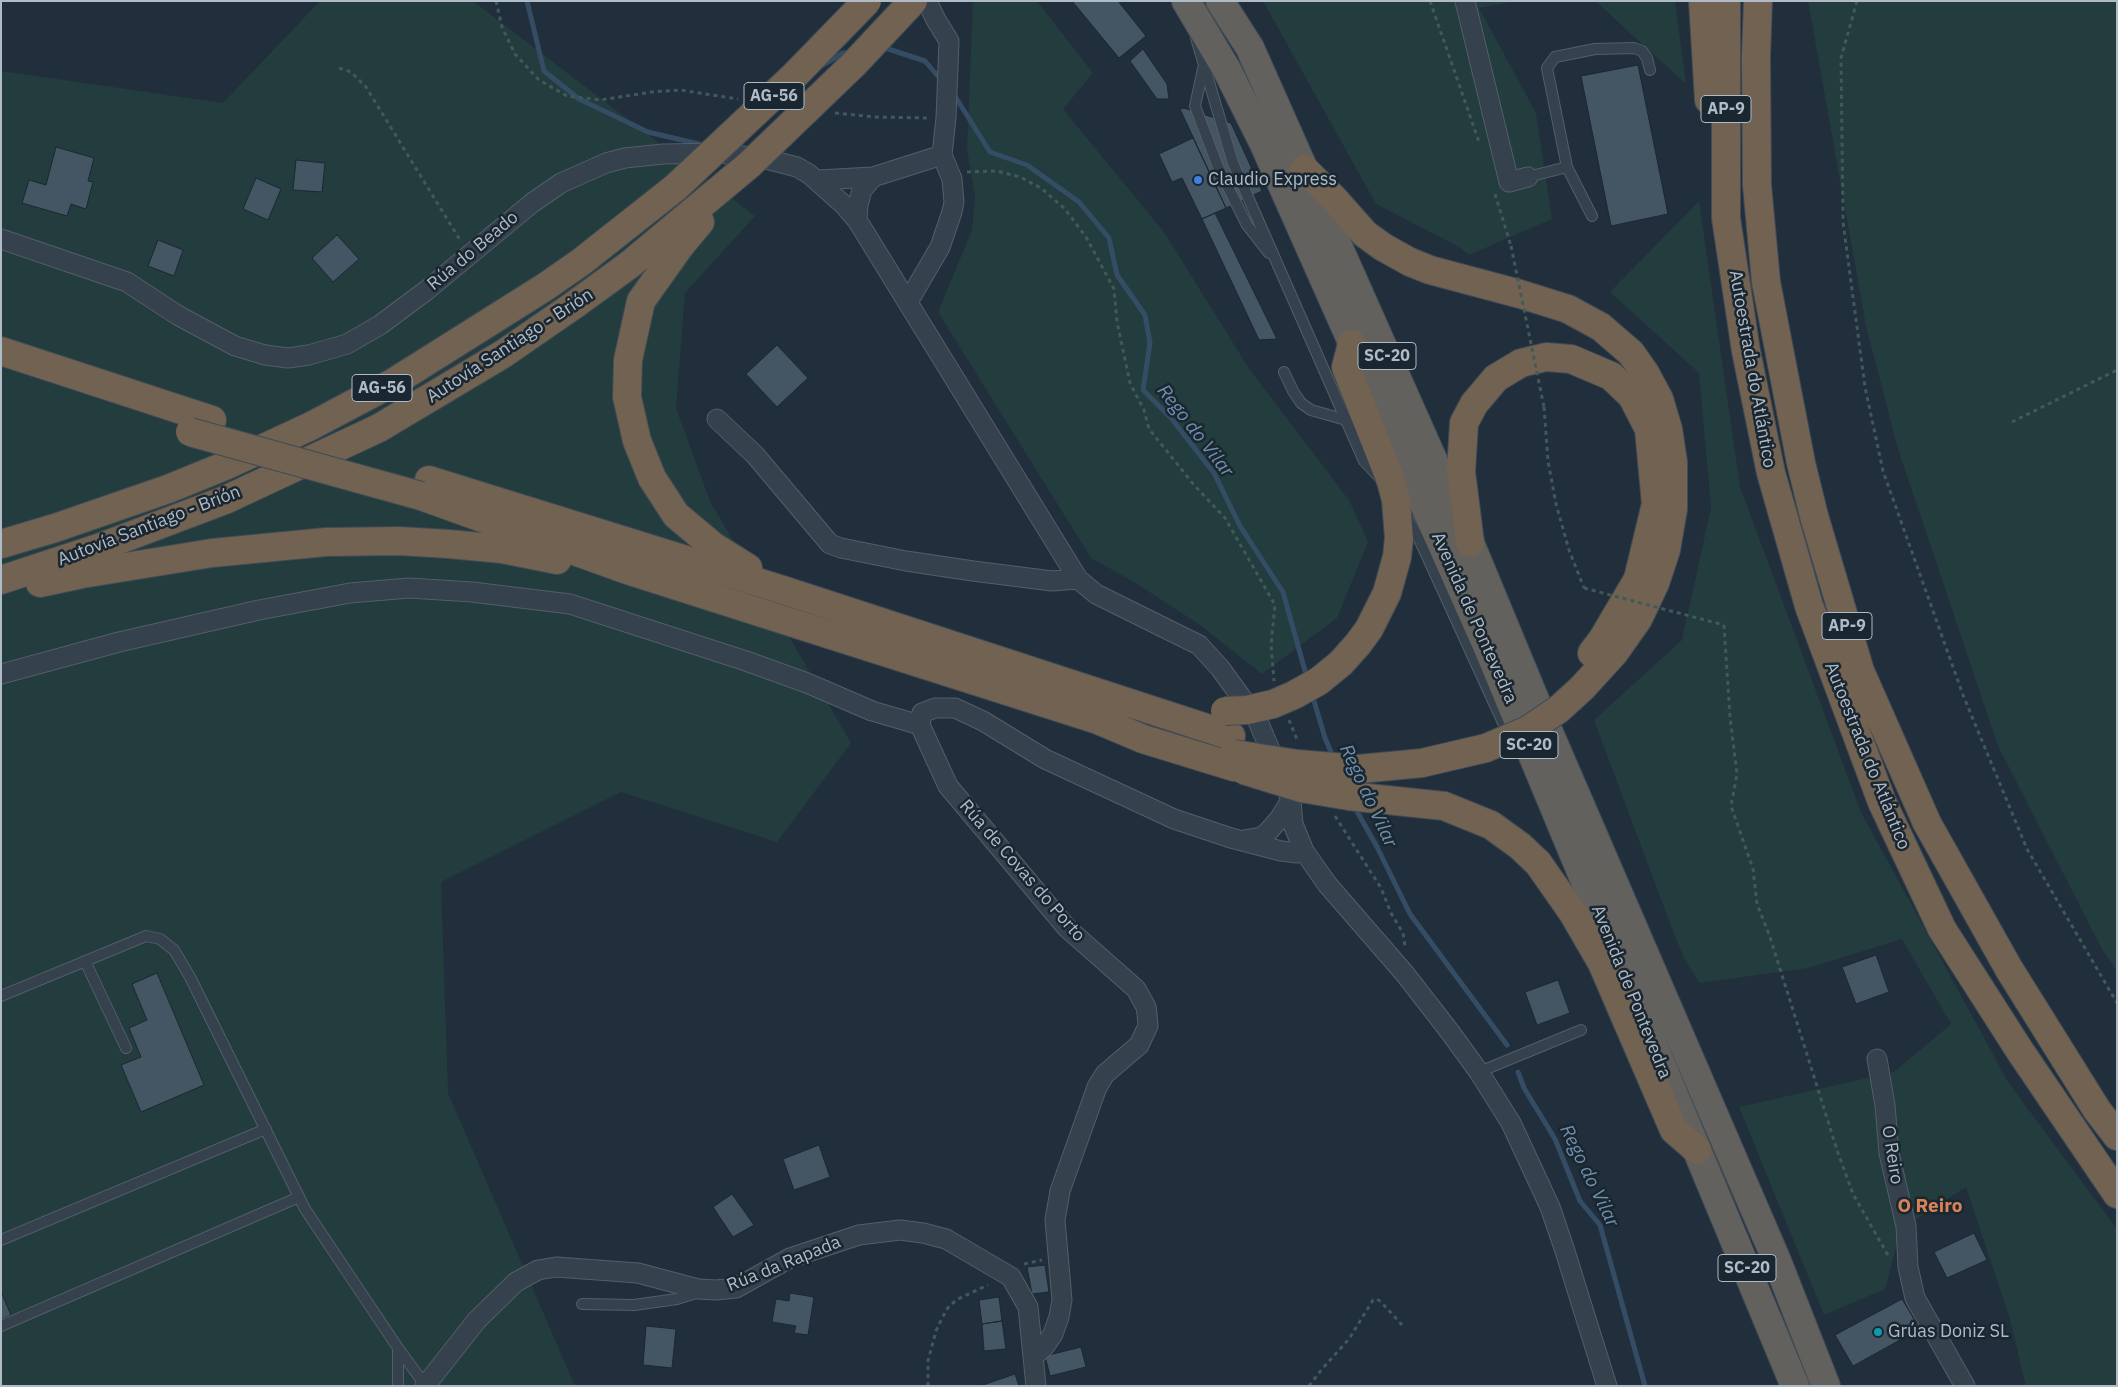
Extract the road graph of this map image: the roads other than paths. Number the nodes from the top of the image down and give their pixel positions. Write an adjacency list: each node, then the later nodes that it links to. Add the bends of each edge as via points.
1 (867, 1): 35 (highway, Autovía Santiago - Brión / AG-56, bridge, via 793,78 676,187 632,223 552,282 394,382 227,465 168,489)
2 (913, 1): 18 (highway, Autovía Santiago - Brión / AG-56, bridge, via 854,64)
3 (927, 1): 12 (street, via 949,41)
4 (1186, 1): 10 (lane); 25 (highway, Avenida de Pontevedra / SC-20, via 1227,70 1264,144)
5 (1220, 1): 14 (highway, Avenida de Pontevedra / SC-20, via 1250,48)
6 (1465, 1): 16 (street, via 1509,182)
7 (1703, 1): 20 (highway, via 1712,131)
8 (1726, 1): 20 (highway, Autoestrada do Atlántico / AP-9)
9 (1758, 1): 58 (highway, Autoestrada do Atlántico / AP-9, via 1758,185 1766,282 1803,472 1860,671 1932,831 2009,969 2097,1110)
10 (1204, 66): 23 (lane, via 1232,163); 23 (lane, via 1195,106 1218,167 1247,226)
11 (1650, 70): 13 (lane, via 1642,51 1634,48 1561,54 1550,62 1547,68)
12 (946, 162): 15 (street); 24 (street, via 954,192 952,212 940,247)
13 (1567, 167): 16 (lane); 19 (lane)
14 (1304, 169): 34 (highway, Avenida de Pontevedra / SC-20); 42 (highway, via 1365,234 1410,262 1568,309 1601,327 1631,353 1659,399 1673,462 1672,509 1666,550 1638,619 1614,653)
15 (872, 177): 17 (street); 21 (street, via 862,190)
16 (1528, 177)
17 (818, 180): 21 (street, Rúa do Beado); 22 (street, Rúa do Beado, via 797,167 720,153 663,154 606,163 560,183 532,203 388,319 347,344 288,358 235,346 179,316 127,282)
18 (719, 195): 38 (highway, Autovía Santiago - Brión / AG-56, via 566,311 503,354 379,428 225,500); 40 (highway, via 641,301 628,360 627,397 646,464 676,515 713,546)
19 (1592, 216)
20 (1726, 218): 60 (highway, Autoestrada do Atlántico / AP-9, via 1746,351 1771,473 1809,606 1882,802 1942,929 2030,1067)
21 (857, 220): 24 (street, Rúa do Beado)
22 (1, 239)
23 (1277, 264): 30 (lane)
24 (908, 302): 37 (street, Rúa do Beado)
25 (1352, 344): 33 (highway, via 1346,367); 59 (highway, Avenida de Pontevedra / SC-20, via 1488,648)
26 (1, 351): 31 (highway)
27 (1, 370): 31 (highway)
28 (1284, 372): 30 (lane, via 1301,403 1311,410)
29 (717, 419): 37 (street, via 755,455 830,544 906,561 1052,581)
30 (1346, 420): 33 (lane, via 1364,461)
31 (201, 426): 32 (highway, bridge)
32 (425, 488): 36 (highway); 40 (highway)
33 (1396, 500): 44 (highway, bridge, via 1399,538 1392,575 1379,612 1358,644 1319,681 1273,704 1247,710); 45 (lane, via 1420,541)
34 (1470, 543): 42 (highway, via 1461,472 1464,423 1474,404 1496,378 1521,363 1546,357 1571,359 1611,376 1632,396 1649,429 1656,504 1638,580); 73 (highway, Avenida de Pontevedra / SC-20, via 1776,1261)
35 (1, 544)
36 (630, 571): 39 (highway, via 502,549 398,541 326,542 212,553); 44 (highway, via 1098,720 1143,739)
37 (1078, 579): 46 (street, Rúa do Beado, via 1096,594 1169,628 1207,653 1257,720)
38 (1, 580)
39 (1, 589)
40 (783, 590): 44 (highway, via 1122,700)
41 (1, 674): 43 (street, via 119,642 260,610 350,593 408,588 570,604 746,661)
42 (1576, 681): 44 (highway, via 1520,714 1432,745 1353,753)
43 (920, 725): 47 (street, via 922,713 935,708 955,708 1045,759 1132,800 1174,819); 67 (street, Rúa de Covas do Porto, via 948,786 1066,928 1136,989 1146,1007 1148,1026 1139,1045 1105,1074 1097,1086 1060,1191 1055,1220 1062,1300 1059,1317 1048,1340)
44 (1231, 742): 51 (highway, bridge, via 1301,788 1444,806 1491,825 1538,863 1573,913)
45 (1515, 749)
46 (1291, 800): 47 (street, via 1266,833); 48 (street, Rúa do Beado, via 1292,824)
47 (1243, 840): 48 (street, via 1280,851)
48 (1304, 851): 56 (street, Rúa do Beado, via 1327,884 1405,974)
49 (1570, 874): 51 (lane, via 1593,928)
50 (85, 961): 52 (lane); 54 (lane); 57 (lane, via 146,936 160,939 174,950)
51 (1602, 963): 59 (highway, via 1674,1130)
52 (1, 996)
53 (1581, 1030): 56 (lane)
54 (126, 1048)
55 (1877, 1059): 74 (street, O Reiro, via 1889,1153 1906,1226 1908,1267 1914,1298)
56 (1479, 1072): 71 (street, Rúa do Beado, via 1511,1123 1550,1207)
57 (266, 1129): 61 (lane); 62 (lane)
58 (2117, 1136)
59 (1697, 1150): 72 (highway, Avenida de Pontevedra / SC-20)
60 (2117, 1194)
61 (299, 1197): 65 (lane); 66 (lane)
62 (1, 1240)
63 (707, 1290): 64 (lane, via 677,1299 634,1305); 67 (street, Rúa da Rapada, via 736,1288 790,1258 859,1236 900,1230 923,1233 946,1239 1011,1277 1028,1307); 69 (street, Rúa da Rapada, via 638,1273 556,1267 538,1270 516,1282 477,1320)
64 (582, 1304)
65 (1, 1326)
66 (398, 1348): 68 (lane); 69 (lane)
67 (1033, 1356): 70 (street, Rúa da Rapada)
68 (398, 1386)
69 (424, 1386)
70 (1036, 1386)
71 (1607, 1386)
72 (1795, 1386)
73 (1826, 1386)
74 (1965, 1386)

